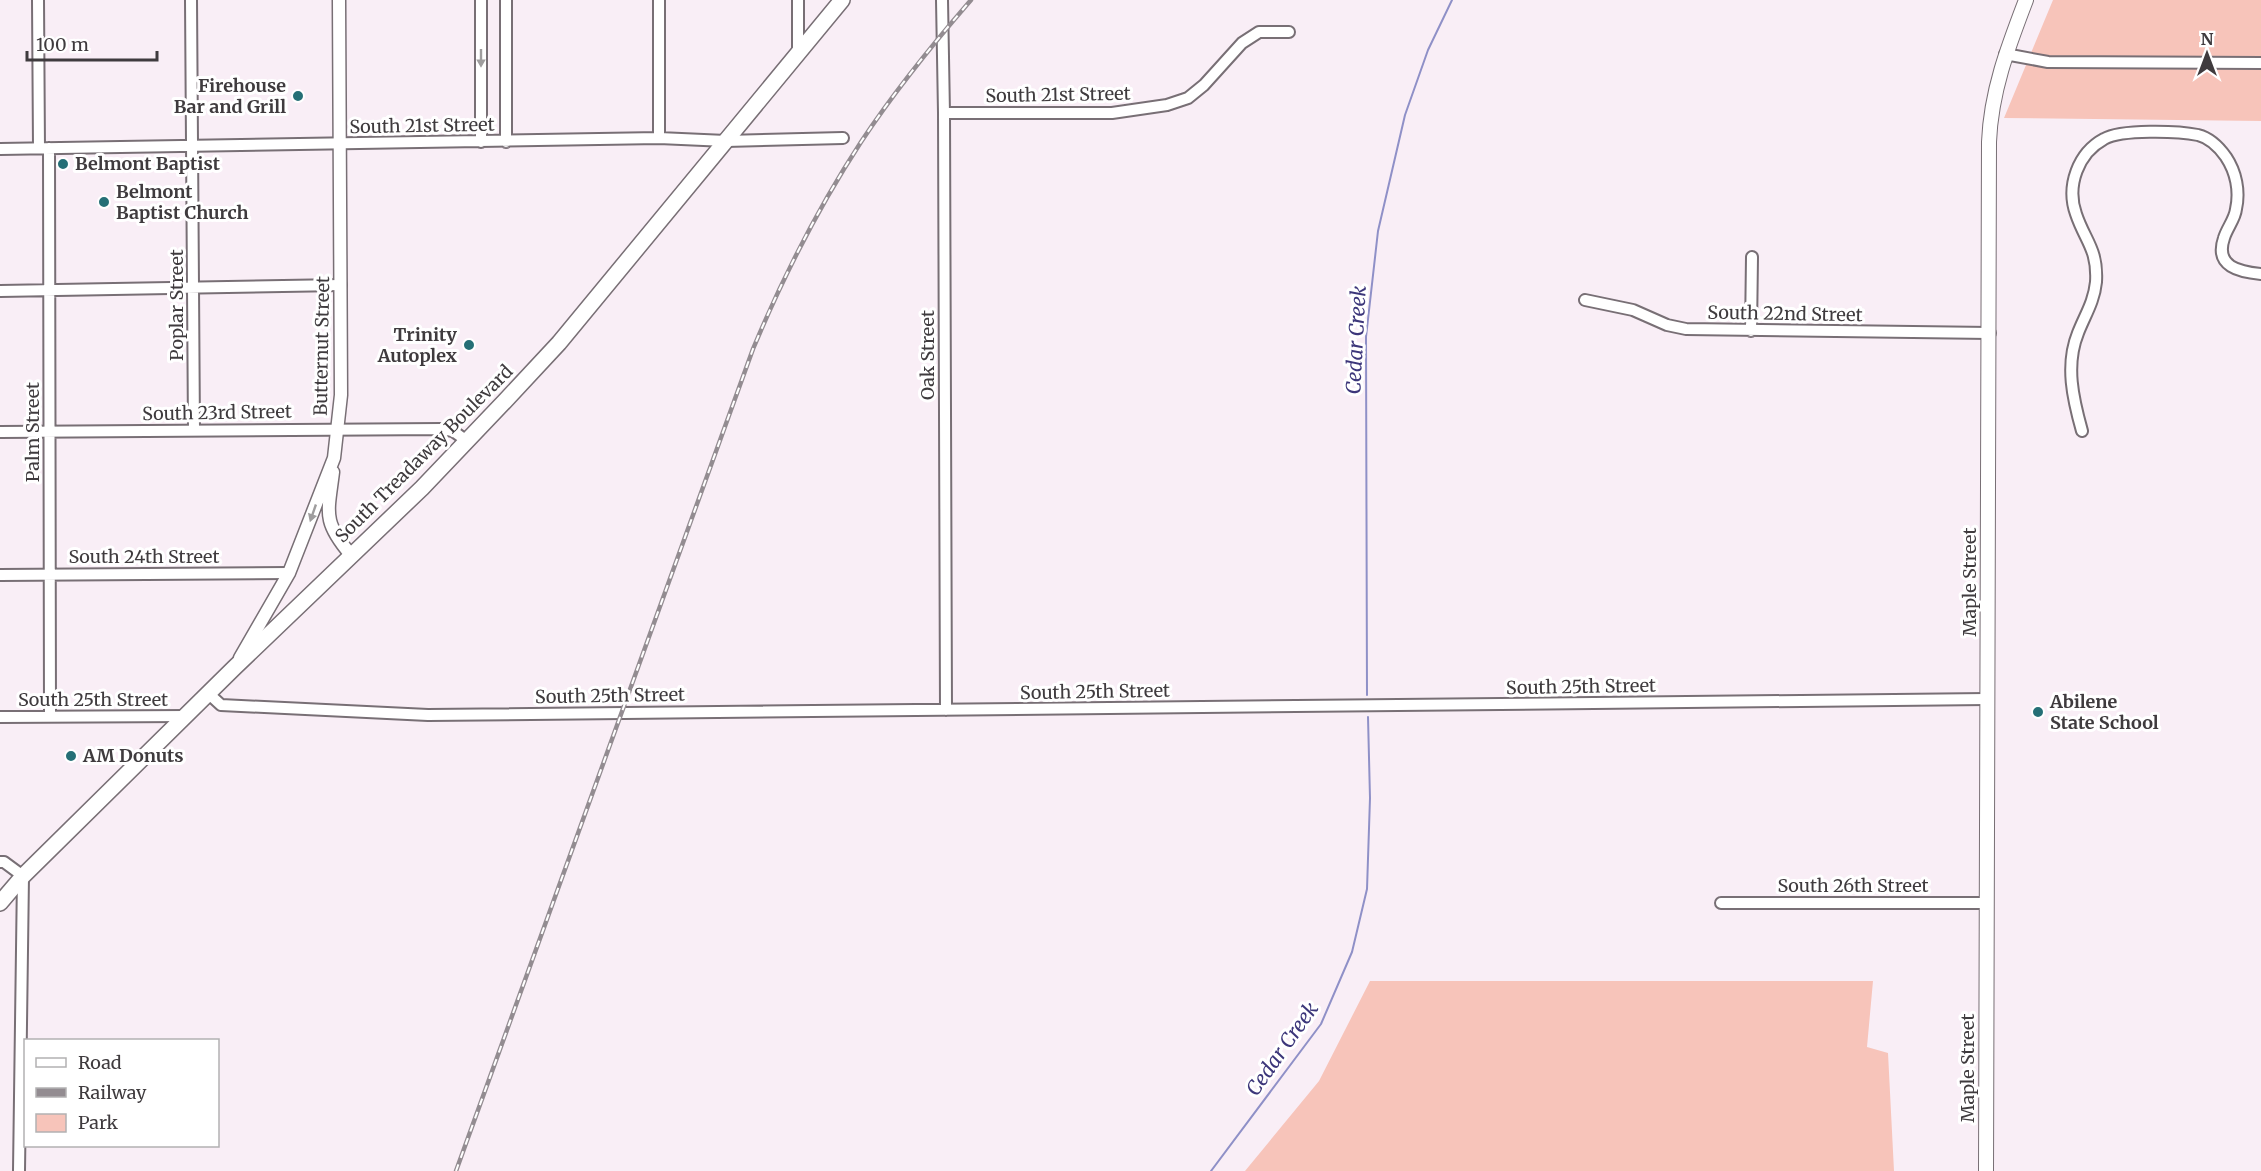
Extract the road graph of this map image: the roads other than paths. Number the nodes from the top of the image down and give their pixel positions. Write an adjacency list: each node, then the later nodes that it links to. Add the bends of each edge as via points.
1 (38, 0): 23 (street, Palm Street)
2 (191, 0): 22 (street, Poplar Street)
3 (339, 0): 21 (street, Butternut Street)
4 (481, 0): 19 (street, one-way to 19)
5 (506, 0): 20 (street)
6 (659, 0): 16 (street)
7 (798, 0): 12 (street)
8 (842, 0): 12 (main road, South Treadaway Boulevard)
9 (942, 0): 15 (street, Oak Street)
10 (2026, 0): 13 (main road, Maple Street)
11 (1289, 32): 15 (street, South 21st Street, via 1258,32 1188,98 1167,105 1112,113)
12 (798, 52): 18 (main road, South Treadaway Boulevard)
13 (2005, 54): 14 (street, via 2048,62); 33 (main road, Maple Street, via 1990,118)
14 (2261, 63)
15 (944, 113): 48 (street, Oak Street)
16 (659, 138): 18 (street, South 21st Street); 20 (street, South 21st Street)
17 (843, 138): 18 (street, South 21st Street)
18 (726, 141): 39 (main road, South Treadaway Boulevard, via 558,344)
19 (481, 142): 20 (street, South 21st Street); 21 (street, South 21st Street)
20 (506, 142)
21 (340, 144): 22 (street, South 21st Street); 27 (street, Butternut Street)
22 (192, 145): 23 (street, South 21st Street); 28 (street, Poplar Street)
23 (44, 148): 24 (street, South 21st Street); 29 (street, Palm Street)
24 (0, 149)
25 (1752, 257): 32 (street)
26 (2261, 274): 36 (street, via 2232,269 2226,262 2223,241 2236,211 2237,187 2229,161 2212,142 2185,134 2125,132 2103,139 2090,150 2078,164 2073,183 2076,213 2096,259 2091,308 2078,334 2071,363 2073,399)
27 (341, 285): 28 (street); 34 (street, Butternut Street)
28 (193, 288): 29 (street); 35 (street, Poplar Street)
29 (50, 290): 30 (street); 38 (street, Palm Street)
30 (0, 291)
31 (1585, 300): 32 (street, South 22nd Street, via 1633,309 1686,329)
32 (1751, 331): 33 (street, South 22nd Street)
33 (1989, 333): 47 (main road, Maple Street)
34 (339, 428): 35 (street, South 23rd Street); 39 (street, South 23rd Street, via 441,429 453,431); 40 (street, Butternut Street)
35 (195, 430): 38 (street, South 23rd Street)
36 (2082, 431)
37 (0, 432): 38 (street, South 23rd Street)
38 (50, 432): 43 (street, Palm Street)
39 (467, 441): 41 (main road, South Treadaway Boulevard)
40 (334, 459): 41 (street, via 330,528); 42 (street, Butternut Street, one-way to 42)
41 (351, 555): 45 (main road, South Treadaway Boulevard)
42 (289, 573): 43 (street, South 24th Street); 45 (street, Butternut Street)
43 (50, 574): 44 (street, South 24th Street); 51 (street, Palm Street)
44 (0, 575)
45 (234, 668): 46 (main road, South Treadaway Boulevard)
46 (209, 694): 48 (street, South 25th Street, via 222,705 428,715); 49 (main road, South Treadaway Boulevard)
47 (1987, 699): 48 (street, South 25th Street); 56 (main road, Maple Street)
48 (946, 710)
49 (187, 716): 51 (street, South 25th Street); 53 (main road, South Treadaway Boulevard)
50 (0, 717): 51 (street, South 25th Street)
51 (50, 717)
52 (0, 862): 53 (street)
53 (23, 876): 54 (main road, South Treadaway Boulevard); 57 (street)
54 (0, 903)
55 (1721, 903): 56 (street, South 26th Street)
56 (1986, 903): 58 (main road, Maple Street)
57 (19, 1171)
58 (1986, 1171)

